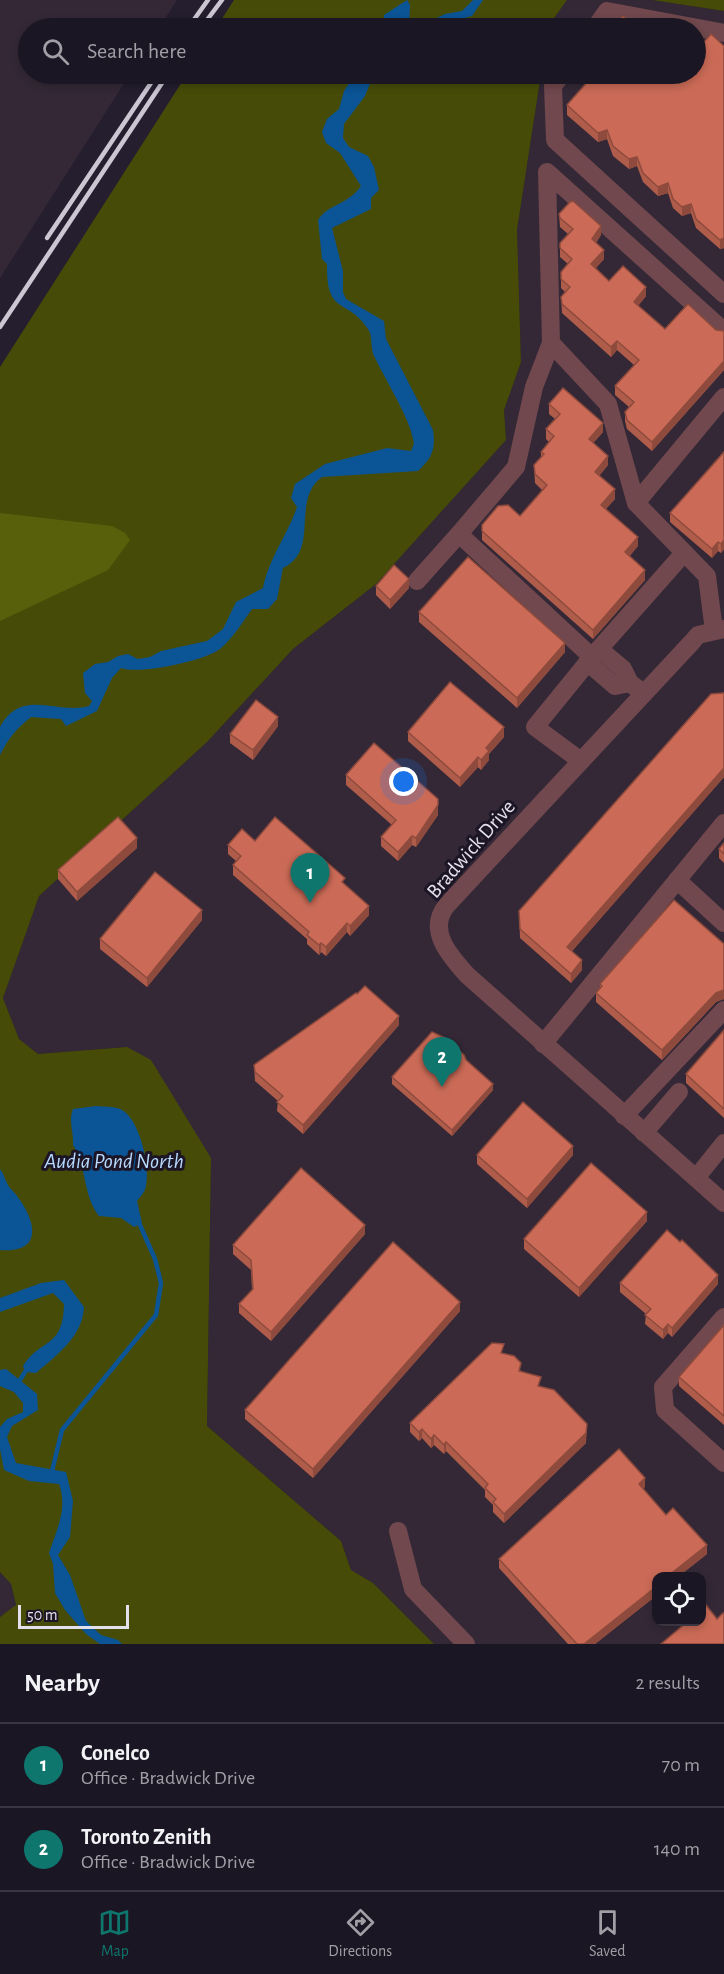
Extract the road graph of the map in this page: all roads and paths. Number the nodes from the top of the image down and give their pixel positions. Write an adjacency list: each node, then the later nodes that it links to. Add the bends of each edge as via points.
1 (602, 18): 2 (street, via 607,11)
2 (644, 18)
3 (706, 30): 4 (street)
4 (724, 33)
5 (554, 84): 6 (street, via 555,140)
6 (724, 294)
7 (724, 331): 8 (street, via 547,172)
8 (551, 343): 10 (street, via 608,404); 11 (street, via 534,387 516,467)
9 (724, 397): 10 (street)
10 (636, 503): 12 (street)
11 (459, 534): 14 (street); 16 (street)
12 (684, 553): 13 (street); 16 (street)
13 (715, 575): 15 (street)
14 (417, 581)
15 (719, 630): 17 (street, Bradwick Drive, via 698,635)
16 (593, 656): 17 (street, via 623,669); 18 (street, via 535,727)
17 (637, 688): 18 (street, Bradwick Drive)
18 (581, 761): 23 (street, Bradwick Drive, via 447,905 438,923 443,948 498,1005)
19 (724, 823): 20 (street)
20 (677, 880): 21 (street); 23 (street)
21 (724, 923)
22 (724, 1010): 25 (street)
23 (543, 1044): 25 (street, Bradwick Drive)
24 (679, 1092): 26 (street)
25 (624, 1116): 26 (street, Bradwick Drive)
26 (644, 1133): 28 (street, Bradwick Drive)
27 (724, 1143): 28 (street)
28 (696, 1178): 29 (street, Bradwick Drive)
29 (722, 1196)
30 (724, 1317): 31 (street, via 663,1387 665,1410)
31 (724, 1463)
32 (398, 1531): 33 (street, via 413,1589)
33 (466, 1644)

